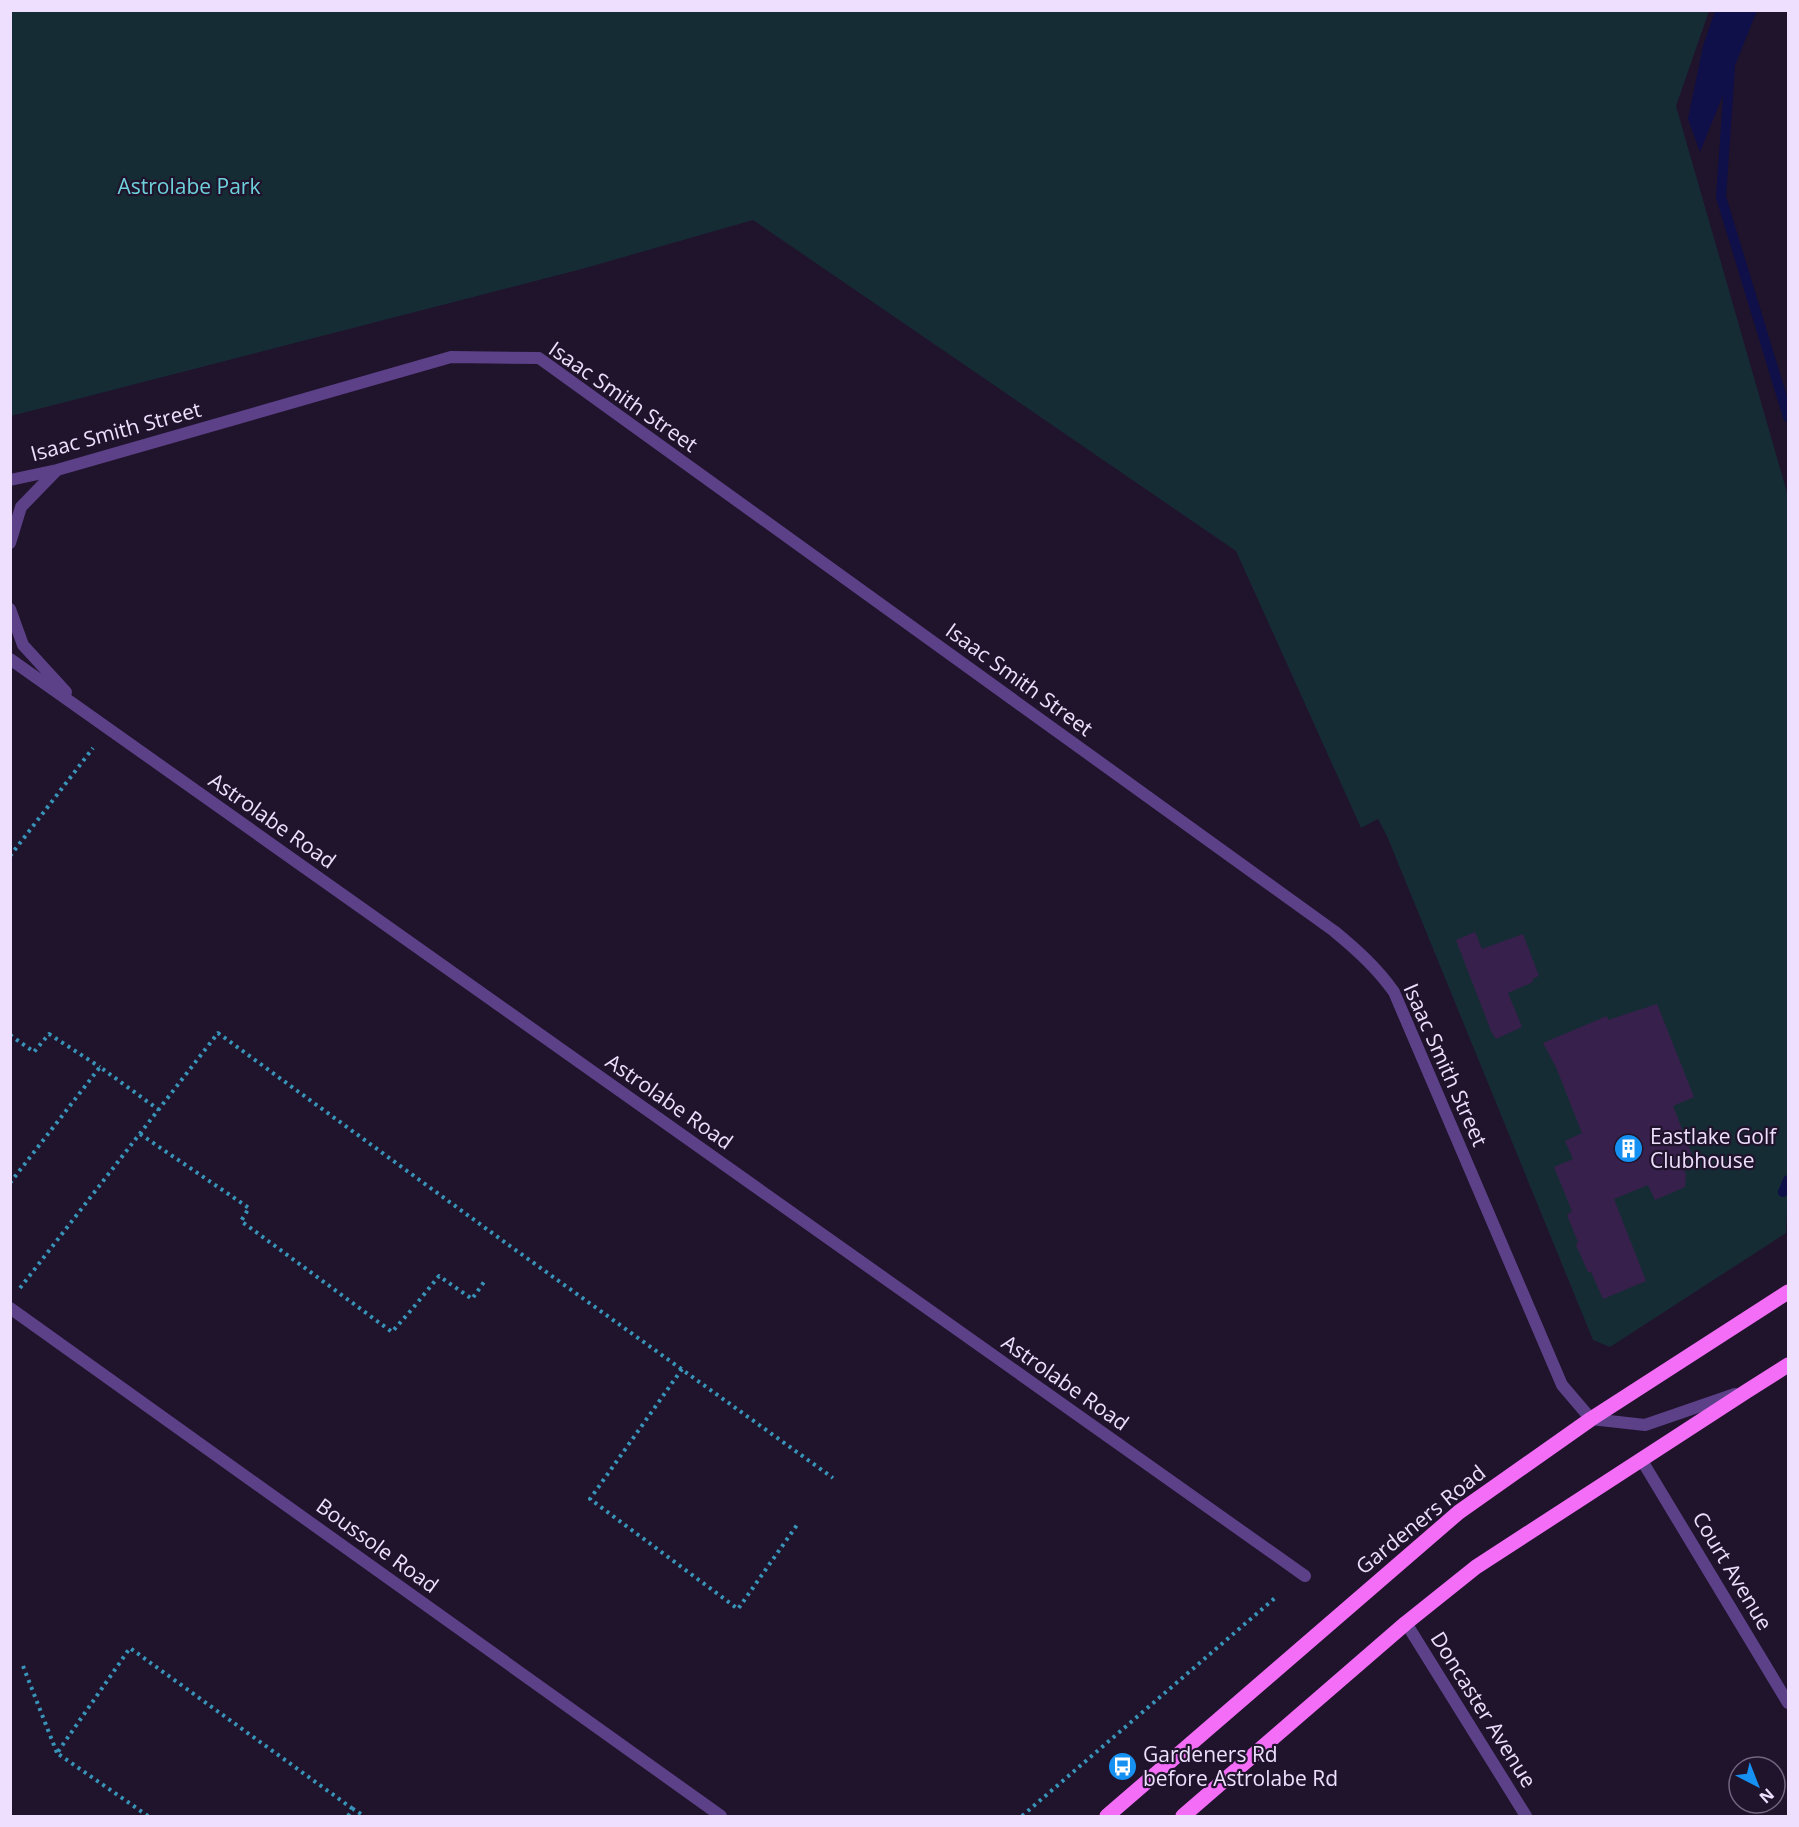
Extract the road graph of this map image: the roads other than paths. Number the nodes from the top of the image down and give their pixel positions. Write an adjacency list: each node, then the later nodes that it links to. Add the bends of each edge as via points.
1 (57, 470): 2 (street, Isaac Smith Street); 3 (street, via 21,507); 11 (street, Isaac Smith Street, via 451,357 539,358 1334,931 1382,973 1394,992 1562,1385)
2 (10, 480)
3 (10, 543)
4 (10, 609): 6 (street, via 23,645)
5 (10, 659): 6 (street, Astrolabe Road)
6 (83, 710): 13 (street, Astrolabe Road)
7 (1788, 1292): 11 (main road, Gardeners Road)
8 (10, 1308): 16 (street, Boussole Road)
9 (1788, 1365): 10 (main road)
10 (1747, 1390): 11 (street, via 1644,1425); 12 (main road)
11 (1592, 1419): 17 (main road, Gardeners Road, via 1458,1512)
12 (1641, 1460): 14 (main road, via 1476,1567); 15 (street, Court Avenue)
13 (1305, 1576)
14 (1406, 1623): 18 (main road); 19 (street, Doncaster Avenue)
15 (1788, 1703)
16 (721, 1816)
17 (1107, 1816)
18 (1183, 1816)
19 (1526, 1816)

